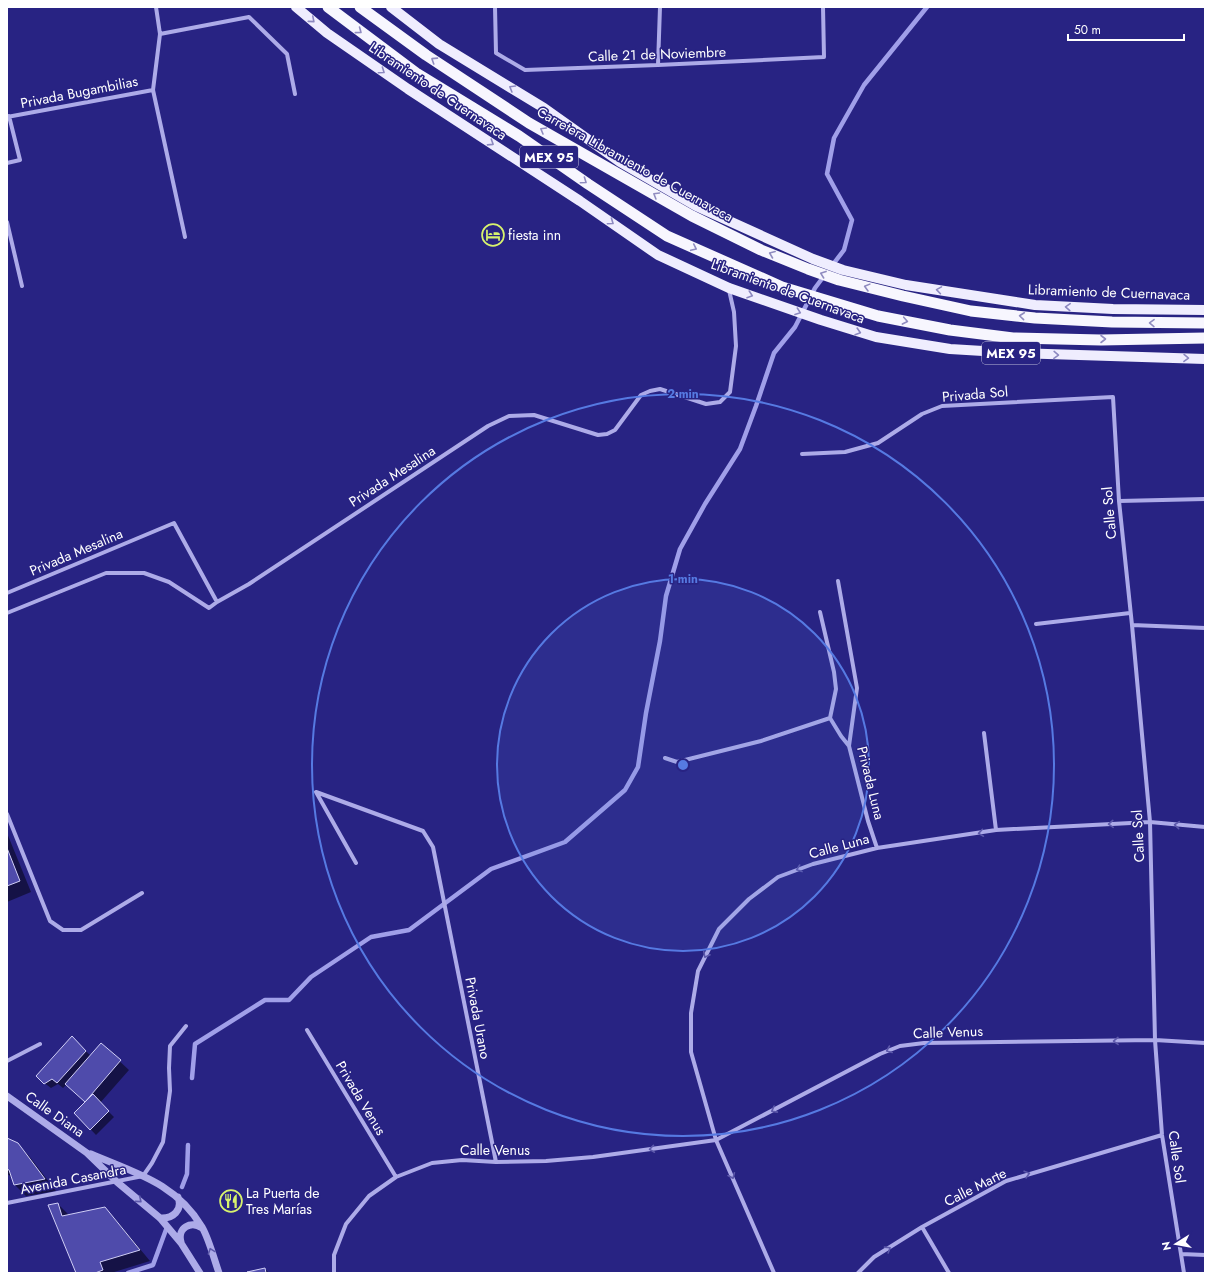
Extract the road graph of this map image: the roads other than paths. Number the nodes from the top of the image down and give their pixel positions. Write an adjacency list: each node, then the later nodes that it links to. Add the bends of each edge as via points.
1 (156, 7): 9 (street)
2 (296, 7): 20 (main road, Libramiento de Cuernavaca / MEX 95, one-way to 20, via 327,33 408,89 658,255)
3 (328, 7): 23 (highway, MEX 95, one-way to 23, via 416,73 519,136 667,236 782,287 878,316 943,329 1013,338)
4 (360, 7): 17 (highway, Carretera Libramiento de Cuernavaca / MEX 95, one-way to 4, via 761,250 692,216 529,123 426,55)
5 (391, 7): 17 (main road, MEX 95, one-way to 5, via 696,206 620,162 544,108 439,44)
6 (495, 7): 10 (street, Calle 21 de Noviembre, via 496,53 525,70)
7 (660, 7): 10 (street)
8 (823, 7): 10 (street, Calle 21 de Noviembre, via 824,57)
9 (160, 34): 11 (street); 12 (street, via 249,17 287,54)
10 (658, 65)
11 (153, 90): 13 (street, Privada Bugambilias); 16 (street)
12 (295, 94)
13 (8, 117): 14 (street, Privada Bugambilias, via 20,160)
14 (7, 163)
15 (7, 222): 19 (street)
16 (186, 237)
17 (810, 264): 18 (highway, Carretera Libramiento de Cuernavaca / MEX 95, one-way to 17)
18 (841, 275): 21 (main road, Libramiento de Cuernavaca / MEX 95, one-way to 18, via 1035,305); 22 (highway, Carretera Libramiento de Cuernavaca / MEX 95, one-way to 18, via 1036,318 970,311 903,296)
19 (22, 286)
20 (729, 288): 24 (main road, Libramiento de Cuernavaca / MEX 95, one-way to 24, via 876,337 950,349); 31 (street, Privada Mesalina, via 734,312 736,346 730,392 720,402 706,404 660,389 650,391 641,395 615,430 598,435 534,415 509,416 488,426)
21 (1205, 310)
22 (1205, 324)
23 (1205, 338)
24 (1205, 359)
25 (1113, 397): 26 (street, Privada Sol, via 942,406 922,414 878,443 845,452); 28 (street, Calle Sol)
26 (802, 454)
27 (1205, 499): 28 (street)
28 (1119, 501): 34 (street, Calle Sol)
29 (838, 581): 40 (street, Privada Luna, via 857,688)
30 (7, 593): 31 (street, Privada Mesalina, via 174,523)
31 (217, 602): 33 (street, via 209,608 169,582 144,573 106,573)
32 (820, 612): 38 (street, via 836,689)
33 (7, 613)
34 (1130, 613): 35 (street); 36 (street, Calle Sol)
35 (1036, 624)
36 (1132, 625): 37 (street); 43 (street, Calle Sol)
37 (1205, 628)
38 (830, 718): 40 (street); 41 (street, via 761,742 677,762)
39 (984, 733): 45 (street)
40 (849, 746): 46 (street, Privada Luna)
41 (665, 758)
42 (7, 814): 48 (street, via 50,921 63,930 81,930)
43 (1150, 822): 44 (street, Calle Luna, one-way to 43); 45 (street, Calle Luna, one-way to 45); 51 (street, Calle Sol)
44 (1205, 827)
45 (996, 830): 46 (street, Calle Luna, one-way to 46)
46 (877, 848): 57 (street, Calle Luna, one-way to 57, via 813,864 778,877 749,899 719,929 698,972 691,1013 691,1052)
47 (356, 863): 59 (street, Privada Urano, via 316,792 423,831 433,847)
48 (142, 892)
49 (186, 1026): 60 (street, via 170,1046 170,1091 163,1142)
50 (307, 1030): 61 (street, Privada Venus)
51 (1155, 1040): 52 (street, Calle Venus); 56 (street, Calle Sol); 57 (street, Calle Venus, one-way to 57, via 924,1043 900,1046)
52 (1205, 1043)
53 (40, 1044): 54 (street)
54 (7, 1061)
55 (7, 1096): 58 (street, Calle Diana)
56 (1162, 1135): 66 (street, Calle Marte, one-way to 56, via 1006,1181); 69 (street, Calle Sol)
57 (716, 1140): 59 (street, Calle Venus, one-way to 59, via 592,1157); 74 (street, one-way to 74)
58 (87, 1153): 60 (street, Calle Diana); 62 (street, Calle Diana)
59 (496, 1162): 61 (street, Calle Venus, via 432,1162)
60 (143, 1176): 62 (street, Avenida Casandra); 63 (street, Calle Diana, via 161,1184)
61 (396, 1177): 73 (street, Calle Venus, via 369,1196 346,1224 334,1255)
62 (117, 1182): 64 (street, Avenida Casandra); 65 (street, Calle Diana, one-way to 65)
63 (177, 1197): 65 (street, via 177,1212 169,1217); 67 (street, Calle Diana, via 191,1211)
64 (7, 1203)
65 (160, 1218): 68 (street, Calle Diana)
66 (922, 1227): 75 (street, Calle Marte, one-way to 66, via 874,1257); 76 (street)
67 (202, 1228): 68 (street, via 194,1224 186,1227 180,1234); 72 (street, Calle Diana, one-way to 67)
68 (181, 1242): 71 (street, Calle Diana)
69 (1181, 1254): 70 (street); 77 (street, Calle Sol)
70 (1205, 1255)
71 (200, 1273)
72 (219, 1273)
73 (334, 1273)
74 (774, 1273)
75 (858, 1273)
76 (949, 1273)
77 (1184, 1273)

